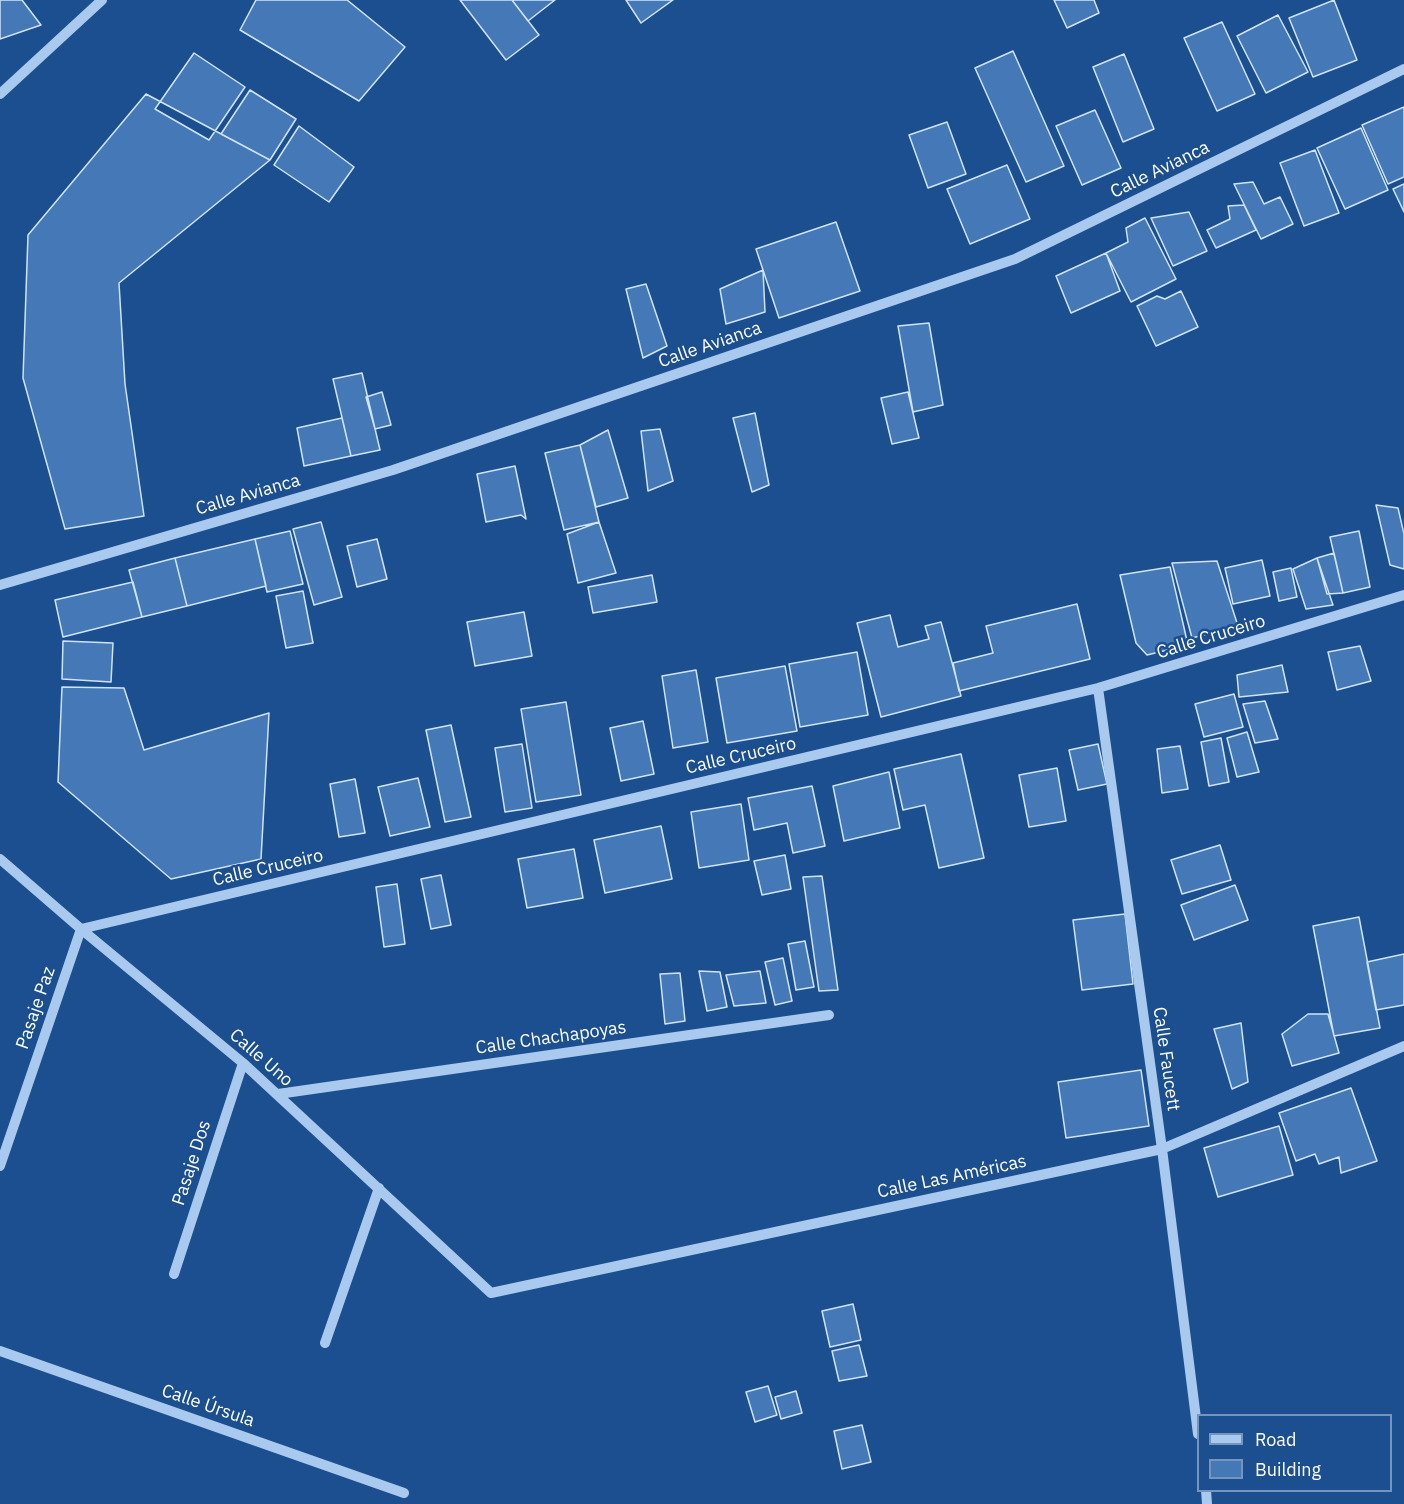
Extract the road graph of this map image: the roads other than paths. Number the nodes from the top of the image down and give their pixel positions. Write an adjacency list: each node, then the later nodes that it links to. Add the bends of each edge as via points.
1 (102, 0): 3 (street)
2 (1404, 69): 4 (street, Calle Avianca, via 1015,259 393,470)
3 (0, 94)
4 (0, 585)
5 (1404, 595): 6 (street, Calle Cruceiro)
6 (1098, 688): 8 (street, Calle Cruceiro); 13 (street, Calle Faucett)
7 (0, 859): 8 (street, Calle Uno)
8 (81, 929): 11 (street, Calle Uno); 14 (street, Pasaje Paz)
9 (829, 1014): 12 (street, Calle Chachapoyas)
10 (1404, 1046): 13 (street, Calle Las Américas)
11 (243, 1063): 12 (street, Calle Uno); 16 (street, Pasaje Dos)
12 (278, 1094): 15 (street, Calle Uno)
13 (1162, 1149): 17 (street, Calle Las Américas); 20 (street, Calle Faucett)
14 (0, 1166)
15 (379, 1188): 17 (street, Calle Uno); 18 (street)
16 (174, 1275)
17 (491, 1293)
18 (325, 1343)
19 (0, 1351): 21 (street, Calle Úrsula)
20 (1197, 1426)
21 (404, 1493)

